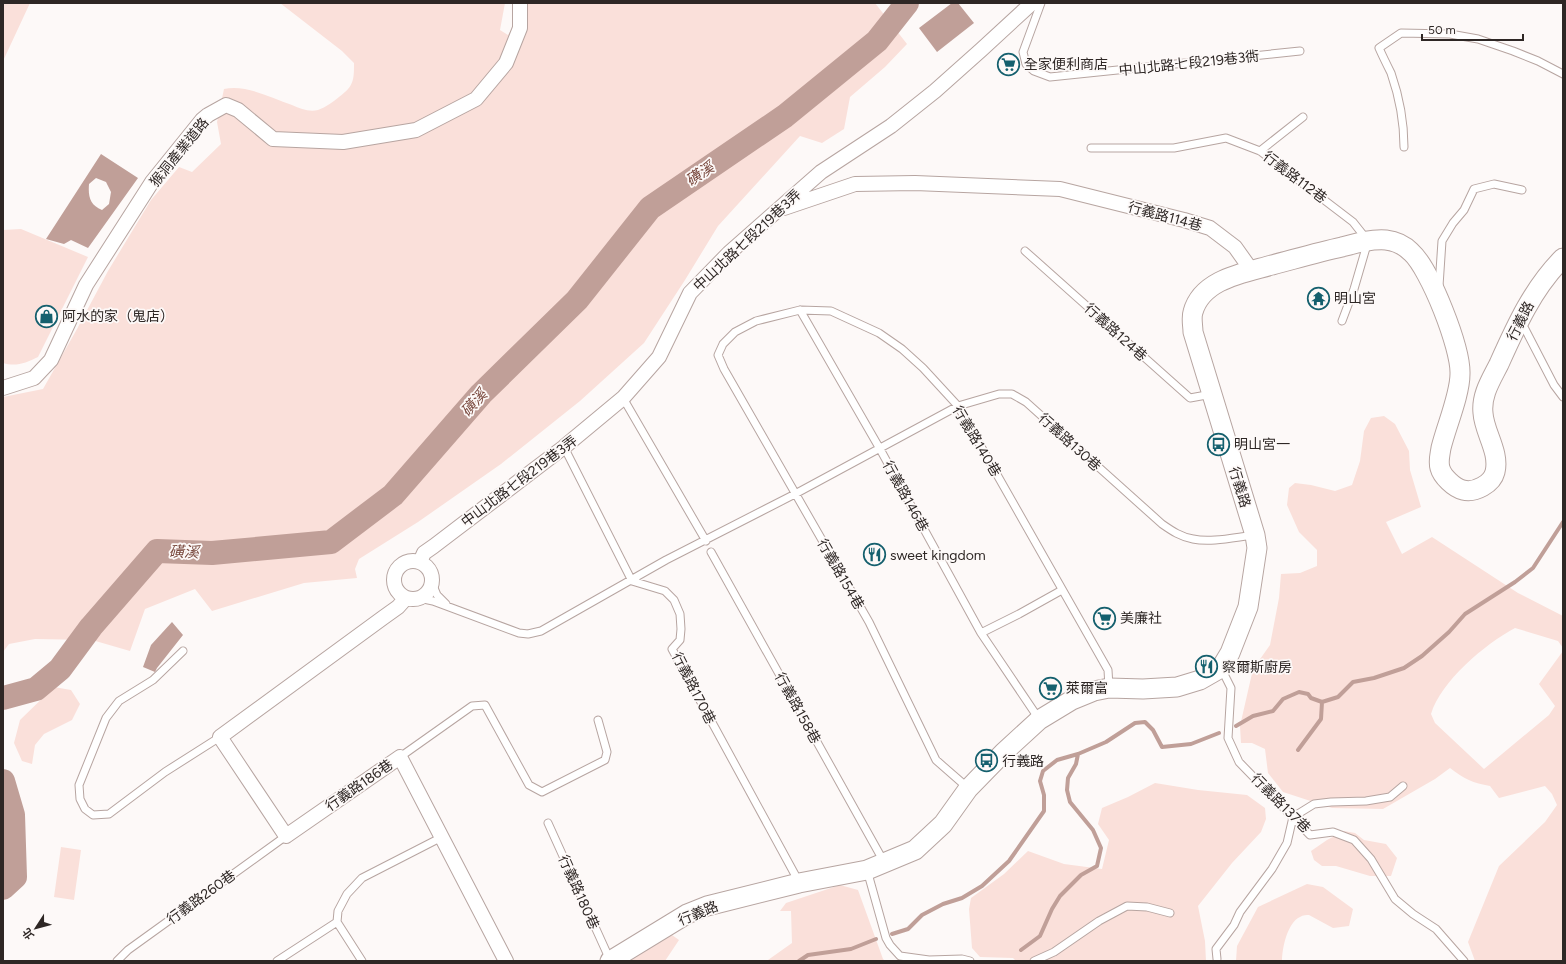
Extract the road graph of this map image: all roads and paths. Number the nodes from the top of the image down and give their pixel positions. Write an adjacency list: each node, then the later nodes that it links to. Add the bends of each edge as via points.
1 (520, 3): 21 (street, 猴洞產業道路, via 520,28 506,63 476,99 416,130 343,142 273,139 238,110 226,105 208,115 152,182 86,285 51,360 34,378)
2 (1032, 3): 11 (street, 中山北路七段219巷3弄, via 935,91 891,126 821,172)
3 (1041, 3): 4 (lane, 中山北路七段219巷3衖, via 1023,52 1026,64 1034,71 1050,77)
4 (1300, 51)
5 (1563, 74): 7 (lane, via 1538,61 1478,39 1450,34 1401,33 1379,48 1396,90 1404,129)
6 (1303, 117): 9 (lane)
7 (1404, 147)
8 (1091, 148): 9 (lane, 行義路112巷, via 1174,148 1226,138)
9 (1260, 151): 12 (lane, 行義路112巷, via 1353,222)
10 (1522, 190): 16 (lane, via 1494,184 1474,189 1464,210 1442,241)
11 (778, 210): 15 (street, 行義路114巷, via 854,184 915,182 1060,189 1210,228 1235,247); 24 (street, 中山北路七段219巷3弄, via 729,253 690,293 658,357)
12 (1368, 241): 15 (street, 行義路); 16 (street, 行義路, via 1387,240 1401,244 1412,252); 18 (lane)
13 (1025, 251): 22 (lane, 行義路124巷, via 1190,398)
14 (1563, 258): 19 (street, 行義路, via 1546,277)
15 (1252, 271): 22 (street, 行義路, via 1210,286 1192,313 1193,332)
16 (1438, 297): 19 (street, 行義路, via 1457,352 1460,374 1439,457 1440,470 1450,482 1462,490 1476,490 1488,483 1495,472 1495,459 1483,415 1482,399)
17 (800, 310): 20 (lane, 行義路140巷, via 756,321 735,332 723,344); 25 (lane, 行義路140巷, via 831,311 879,333 923,368); 27 (lane, 行義路146巷)
18 (1342, 321)
19 (1518, 323): 23 (lane, via 1525,329 1554,385)
20 (718, 355): 28 (lane, 行義路154巷)
21 (3, 388)
22 (1212, 394): 29 (street, 行義路)
23 (1563, 397)
24 (623, 398): 26 (street, 中山北路七段219巷3弄); 30 (lane)
25 (958, 406): 27 (lane, 行義路130巷); 29 (lane, 行義路130巷, via 999,394 1012,394 1026,402 1176,534 1207,540); 34 (lane, 行義路140巷)
26 (564, 447): 32 (street, 中山北路七段219巷3弄, via 424,553); 33 (lane)
27 (880, 449): 28 (lane, 行義路130巷); 37 (lane, 行義路146巷)
28 (795, 494): 30 (lane, 行義路130巷); 46 (lane, 行義路154巷, via 869,622 936,760)
29 (1255, 535): 39 (street, 行義路, via 1257,548 1248,607 1230,653)
30 (706, 541): 33 (lane, 行義路130巷, via 666,560)
31 (711, 552): 51 (lane, 行義路158巷)
32 (427, 572): 35 (street, 中山北路七段219巷3弄, via 425,595); 35 (street, via 406,561 400,565 394,576); 36 (lane, via 437,595)
33 (632, 581): 36 (lane, 行義路130巷, via 547,628 528,634 519,633); 53 (lane, 行義路170巷, via 665,591 674,600 680,614 681,629 680,640 672,649)
34 (1062, 590): 37 (lane); 40 (lane, 行義路140巷, via 1108,670)
35 (407, 595): 36 (lane, 行義路130巷); 43 (street, via 398,607)
36 (448, 606)
37 (981, 633): 42 (lane, 行義路146巷)
38 (183, 651): 43 (lane, via 153,680 119,701 106,718 79,785 80,799 85,809 93,815 109,814 165,772)
39 (1221, 668): 40 (street, 行義路, via 1200,680 1177,687); 47 (lane, 行義路137巷, via 1231,688 1228,738 1239,762)
40 (1109, 688): 42 (street, 行義路, via 1072,700)
41 (598, 720): 44 (lane, via 607,752 605,760 542,792 529,785 485,705 472,706)
42 (1039, 720): 46 (street, 行義路)
43 (220, 737): 49 (street)
44 (400, 757): 49 (street, 行義路186巷); 50 (street, 行義路186巷)
45 (1403, 786): 47 (lane, via 1390,797 1314,804)
46 (968, 789): 51 (street, 行義路, via 943,824 915,850)
47 (1293, 817): 56 (lane, via 1287,843 1216,949); 64 (lane, 行義路137巷, via 1310,835 1333,832 1354,840 1370,859 1395,899 1436,929)
48 (548, 823): 61 (lane, 行義路180巷)
49 (286, 836): 57 (lane, 行義路260巷, via 128,950)
50 (442, 837): 55 (lane, via 362,878 347,894 338,911); 60 (street, 行義路186巷)
51 (885, 863): 52 (street, 行義路)
52 (867, 870): 53 (street, 行義路); 62 (lane, via 886,938 900,956)
53 (799, 883): 61 (street, 行義路, via 707,906 687,914)
54 (1170, 913): 63 (lane, via 1147,907 1127,906 1099,921 1054,952)
55 (337, 922): 58 (lane); 59 (lane)
56 (1217, 959)
57 (117, 961)
58 (277, 961)
59 (362, 961)
60 (506, 961)
61 (610, 961)
62 (970, 961)
63 (1034, 961)
64 (1464, 961)

